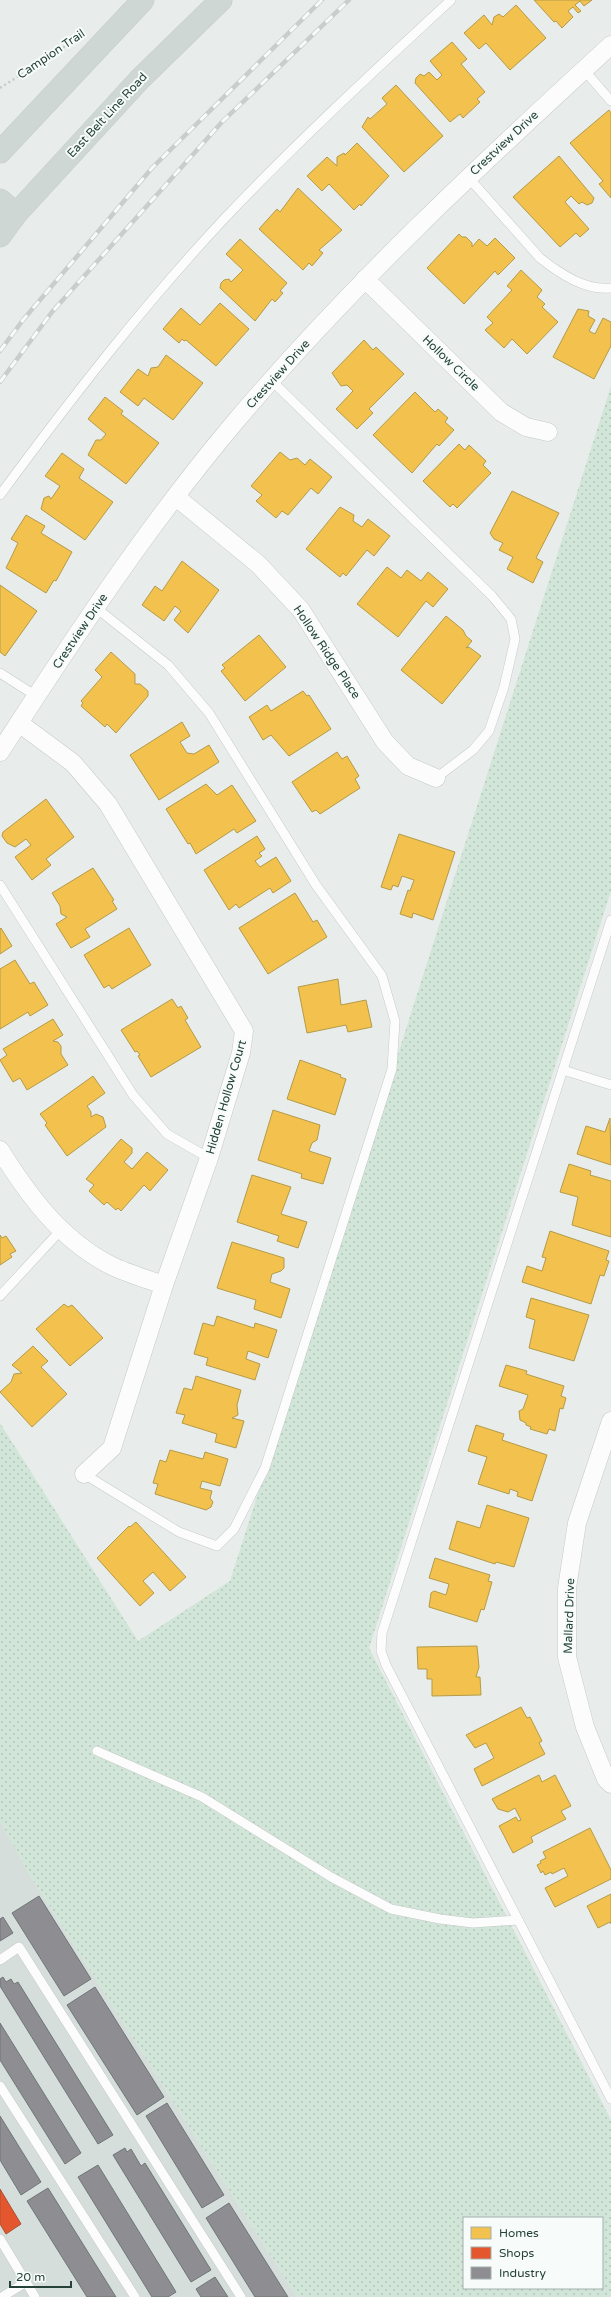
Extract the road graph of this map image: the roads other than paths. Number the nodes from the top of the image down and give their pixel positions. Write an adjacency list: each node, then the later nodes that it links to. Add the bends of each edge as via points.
1 (143, 0): 7 (main road)
2 (221, 0): 10 (main road, East Belt Line Road, via 140,79)
3 (451, 0): 16 (lane, via 309,132 222,221 78,390)
4 (611, 45): 5 (street, Crestview Drive)
5 (584, 70): 6 (lane); 8 (street, Crestview Drive)
6 (611, 101)
7 (0, 152)
8 (468, 177): 12 (street, Crestview Drive); 13 (lane, via 551,267 588,286)
9 (0, 200): 10 (main road)
10 (16, 214): 11 (main road, East Belt Line Road)
11 (0, 236)
12 (365, 279): 14 (street, Crestview Drive); 15 (street, Hollow Circle, via 501,412 526,427)
13 (611, 288)
14 (271, 380): 17 (street, Crestview Drive); 23 (lane, via 492,596 511,619 515,639 504,687 489,731 473,750)
15 (548, 432)
16 (0, 495)
17 (176, 497): 18 (street, Crestview Drive); 23 (street, Hollow Ridge Place, via 258,564 301,610 385,742 408,766)
18 (95, 607): 20 (street, Crestview Drive); 34 (lane, via 168,665 209,713 316,885 382,976 395,1021 392,1068 265,1468 234,1529 217,1546 211,1544 179,1532)
19 (0, 673): 20 (lane)
20 (36, 696): 21 (street, Crestview Drive)
21 (19, 723): 22 (street, Crestview Drive); 29 (street, Hidden Hollow Court, via 73,764 108,804 244,1031 241,1053)
22 (0, 752)
23 (436, 778)
24 (0, 885): 29 (lane, via 133,1095 167,1134)
25 (611, 920): 26 (lane)
26 (563, 1070): 27 (lane); 37 (lane, via 382,1633 381,1651)
27 (611, 1085)
28 (0, 1150): 30 (street, via 38,1206)
29 (209, 1158): 31 (street, Hidden Hollow Court)
30 (60, 1231): 31 (street, via 110,1265); 32 (lane)
31 (164, 1285): 34 (street, Hidden Hollow Court, via 112,1448)
32 (0, 1296)
33 (611, 1421): 36 (street, Mallard Drive, via 578,1523 567,1588 567,1657 584,1727 606,1779)
34 (84, 1474)
35 (97, 1751): 37 (lane, via 202,1797 331,1877 392,1909 473,1923)
36 (611, 1784)
37 (518, 1920): 40 (lane)
38 (0, 1960): 46 (lane, via 19,1948)
39 (0, 2086): 45 (lane)
40 (611, 2100)
41 (0, 2240): 42 (lane)
42 (26, 2282): 43 (lane); 44 (lane)
43 (2, 2297)
44 (35, 2297)
45 (134, 2297)
46 (241, 2297)

